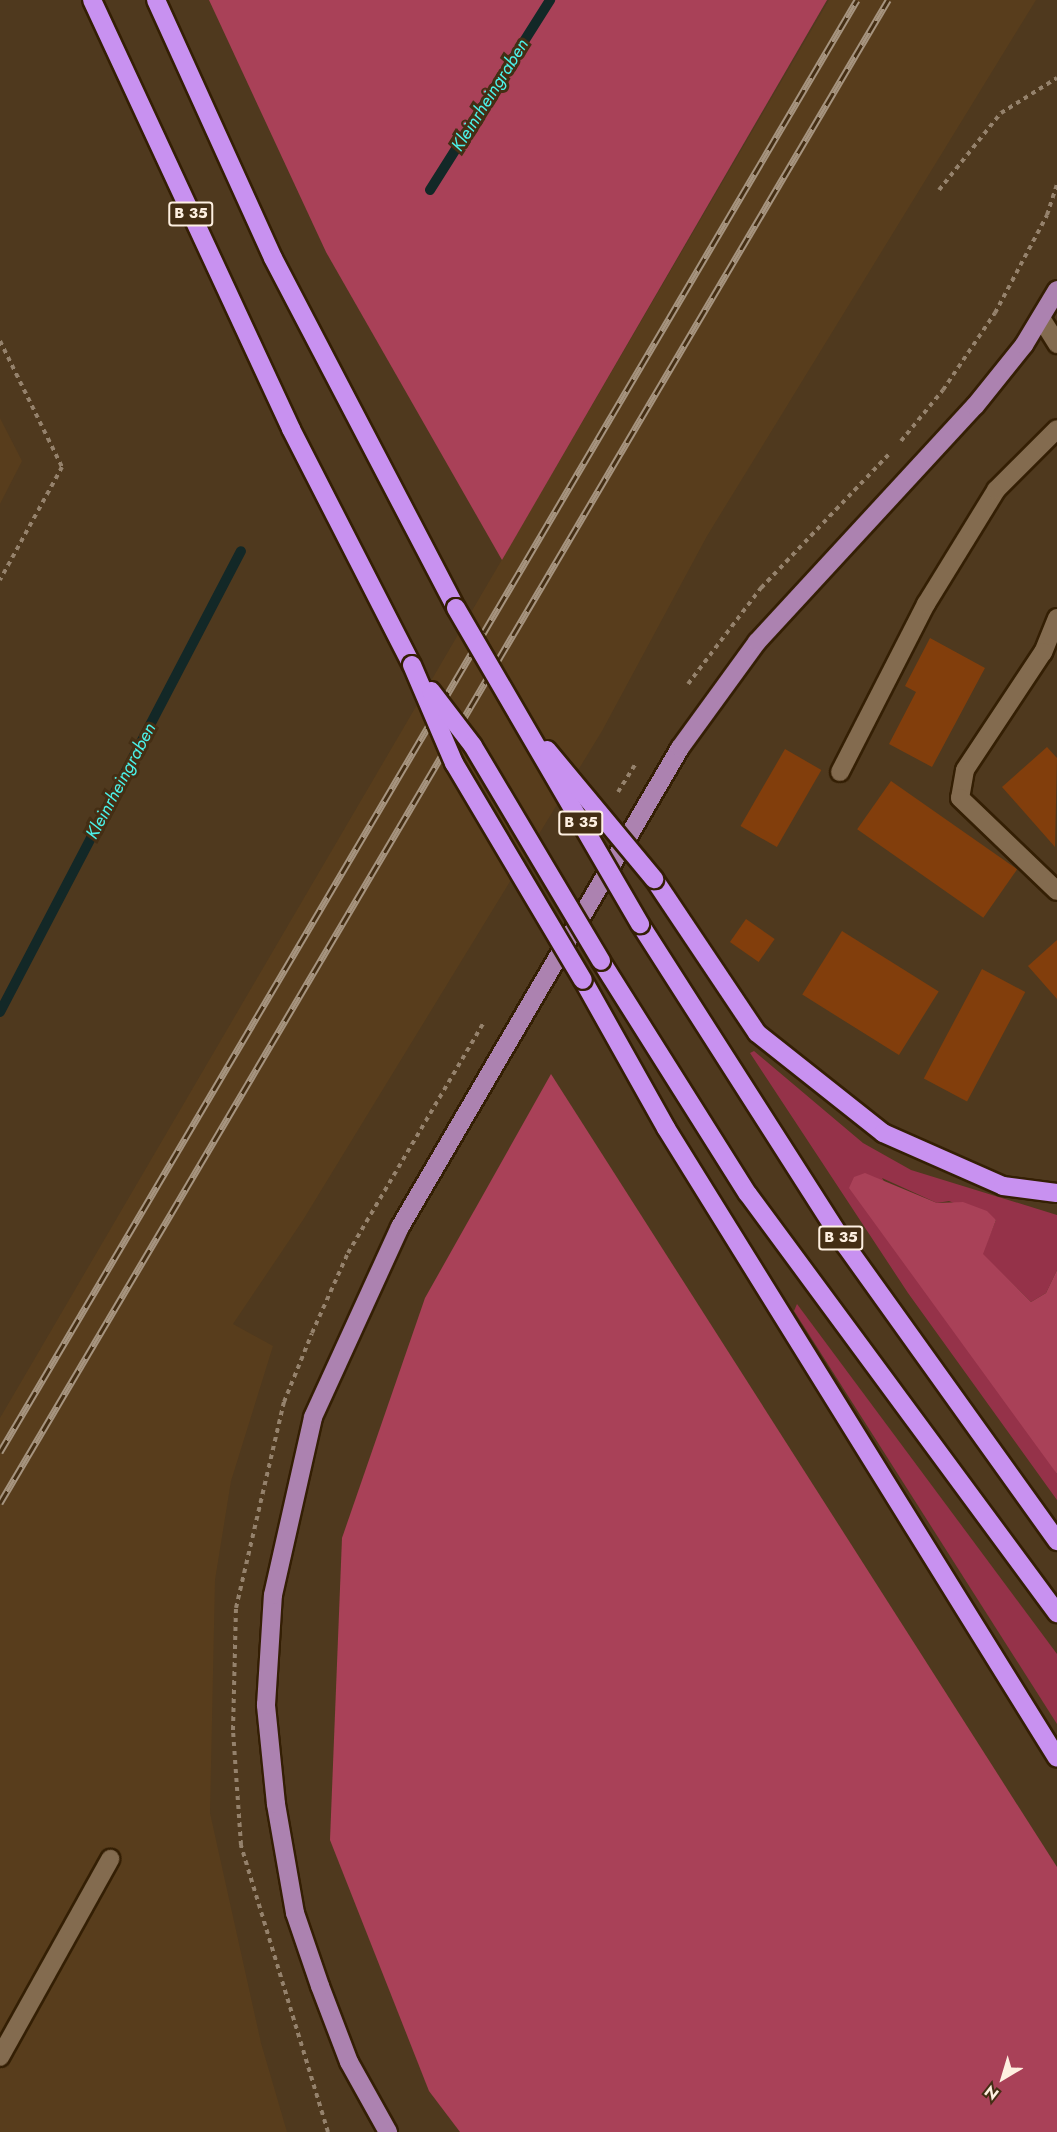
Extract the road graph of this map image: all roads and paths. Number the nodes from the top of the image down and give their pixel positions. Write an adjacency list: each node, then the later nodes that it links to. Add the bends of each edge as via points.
1 (92, 0): 13 (highway, B 35, via 291,429)
2 (156, 0): 15 (highway, B 35, bridge, via 273,258 456,608)
3 (1057, 78): 5 (path, via 1001,113)
4 (1057, 184): 14 (path, via 1047,215 995,312 943,390 761,588)
5 (939, 190)
6 (1057, 290): 7 (main road)
7 (1041, 318): 9 (lane); 28 (main road, via 975,406 757,642 680,748 400,1227 313,1417 290,1500 273,1595 266,1705 274,1793 295,1912 316,1976 349,2062)
8 (0, 341): 11 (path, via 62,467)
9 (1057, 344)
10 (1057, 429): 17 (lane, via 996,490 926,604)
11 (0, 580)
12 (1057, 618): 19 (lane, via 1043,652 965,770 960,798)
13 (412, 665): 23 (highway, bridge, via 472,747 748,1194); 24 (highway, bridge, via 454,763 666,1128)
14 (682, 693)
15 (521, 722): 21 (highway, bridge, via 654,879 758,1033 883,1133 1003,1186); 22 (highway, B 35, bridge, via 640,924 846,1246)
16 (638, 759): 18 (path)
17 (840, 772)
18 (615, 798)
19 (1057, 891)
20 (486, 1018): 27 (path, via 348,1253 312,1333 284,1402 236,1608 233,1730 241,1845)
21 (1057, 1193)
22 (1057, 1541)
23 (1057, 1613)
24 (1057, 1758)
25 (110, 1859): 26 (lane)
26 (0, 2057)
27 (328, 2132)
28 (388, 2132)

